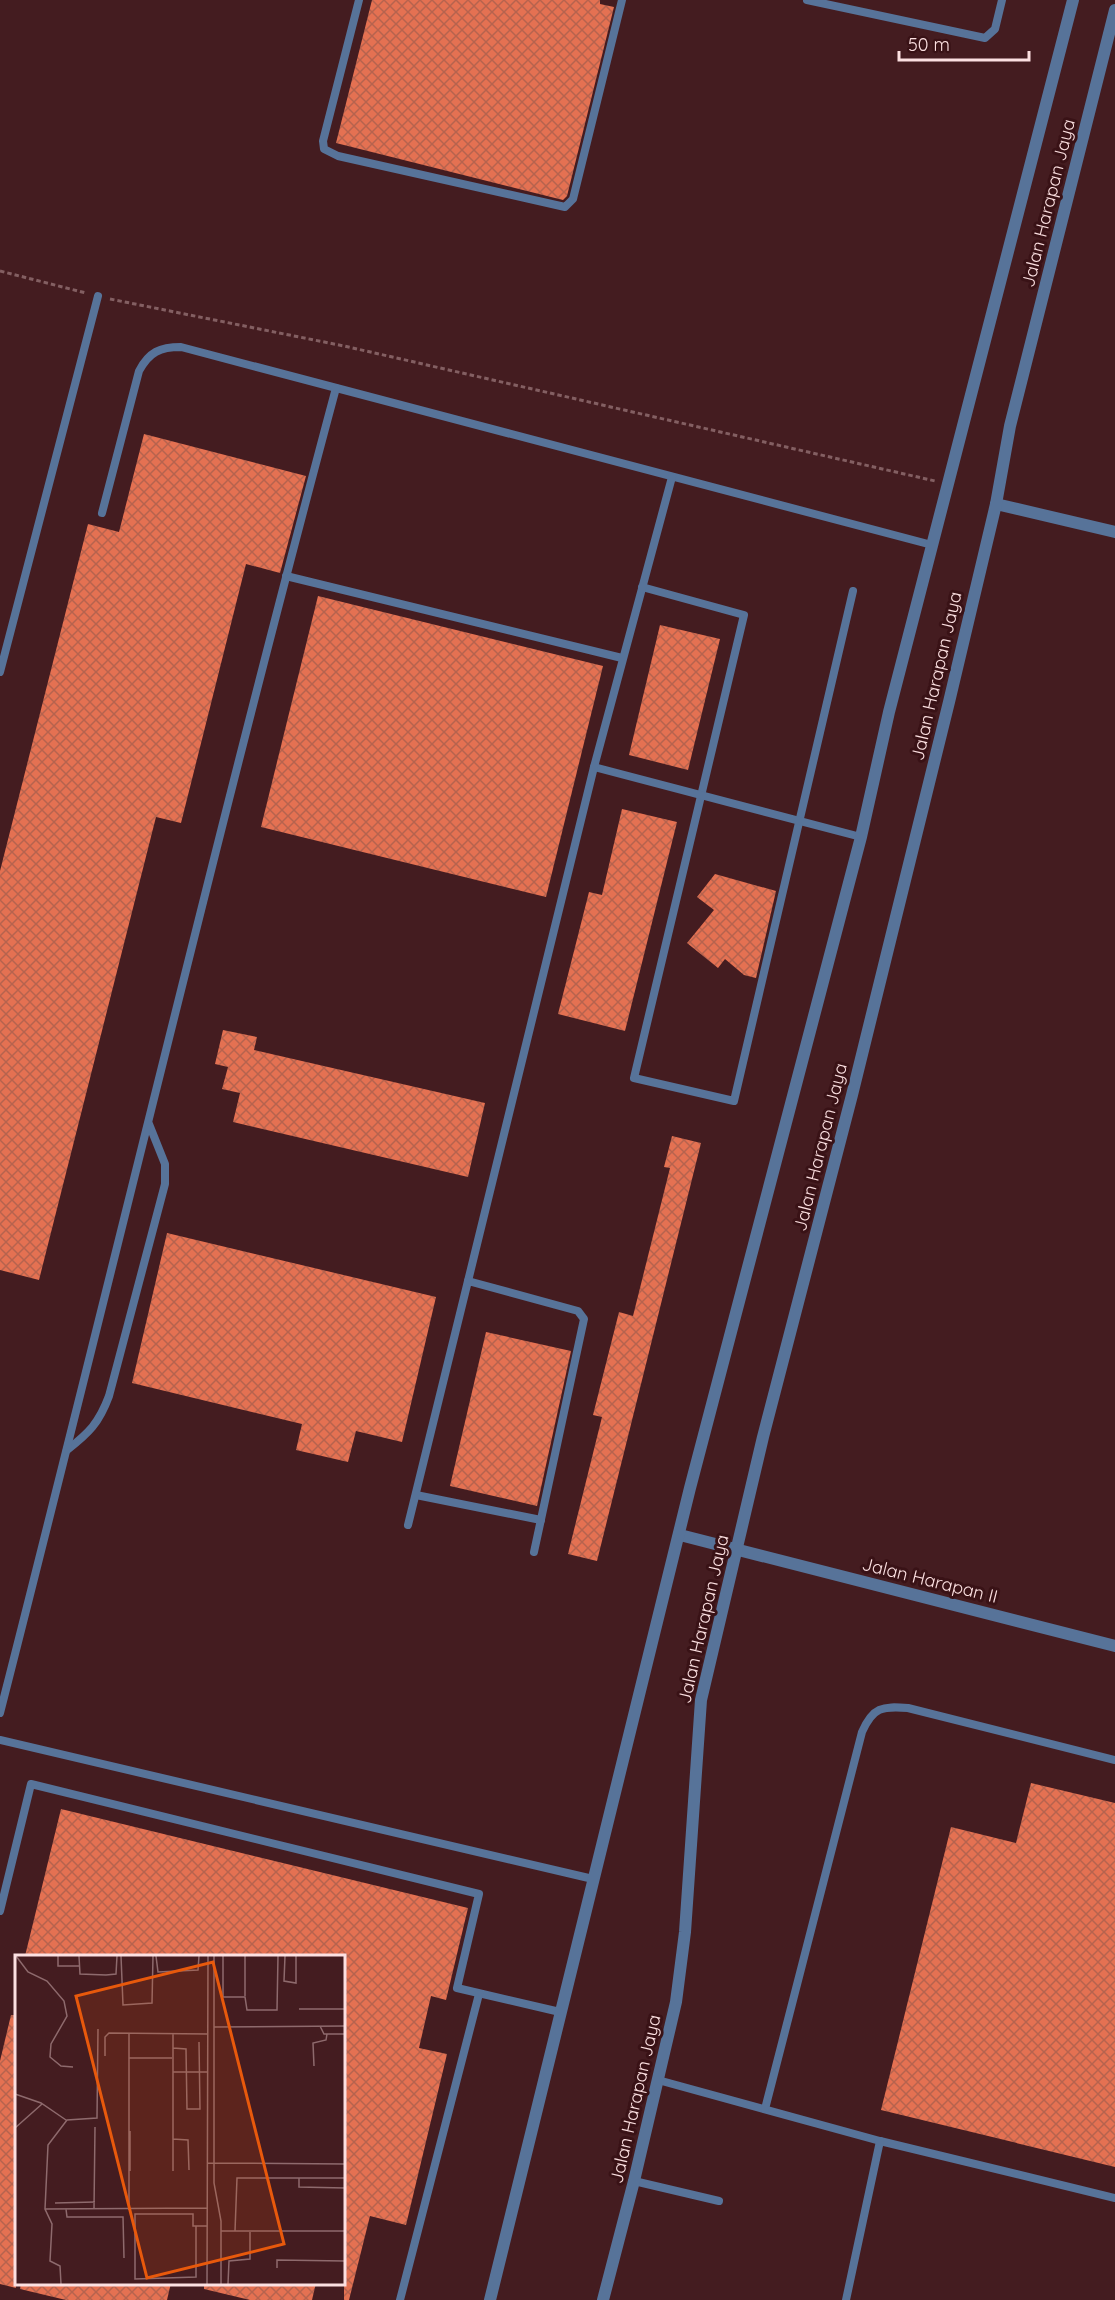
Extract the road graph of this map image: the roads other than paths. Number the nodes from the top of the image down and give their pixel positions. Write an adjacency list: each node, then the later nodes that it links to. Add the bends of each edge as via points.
1 (359, 0): 2 (lane, via 324,149 338,156 565,207 573,199)
2 (622, 0)
3 (807, 0): 4 (lane, via 985,38 995,29)
4 (1002, 0)
5 (1073, 0): 13 (street, Jalan Harapan Jaya)
6 (1115, 10): 10 (street, Jalan Harapan Jaya, via 1011,426)
7 (98, 296): 18 (lane)
8 (336, 388): 9 (lane); 11 (lane, via 181,347 155,351 139,371); 14 (lane)
9 (672, 477): 13 (lane); 15 (lane)
10 (996, 504): 12 (street); 30 (street, Jalan Harapan Jaya)
11 (102, 513)
12 (1115, 532)
13 (932, 545): 22 (street, Jalan Harapan Jaya)
14 (286, 576): 17 (lane); 23 (lane)
15 (642, 587): 17 (lane); 20 (lane, via 744,615)
16 (853, 591): 21 (lane)
17 (622, 658): 19 (lane)
18 (0, 672)
19 (594, 767): 20 (lane); 24 (lane)
20 (701, 796): 21 (lane); 21 (lane, via 634,1078 734,1101)
21 (800, 819): 22 (lane)
22 (861, 837): 29 (street, Jalan Harapan Jaya)
23 (149, 1123): 25 (lane); 25 (lane, via 165,1164 165,1184 102,1416)
24 (468, 1281): 26 (lane); 27 (lane, via 578,1311 584,1319)
25 (67, 1450): 33 (lane)
26 (416, 1495): 27 (lane); 28 (lane)
27 (542, 1520): 31 (lane)
28 (408, 1525)
29 (680, 1535): 30 (street, Jalan Harapan II); 36 (street, Jalan Harapan Jaya)
30 (736, 1550): 32 (street, Jalan Harapan II); 40 (street, Jalan Harapan Jaya, via 701,1700 684,1932 676,2002)
31 (534, 1552)
32 (1115, 1646)
33 (0, 1713)
34 (0, 1740): 36 (lane)
35 (1115, 1760): 41 (lane, via 908,1708 883,1707 868,1716)
36 (593, 1879): 39 (street, Jalan Harapan Jaya)
37 (0, 1911): 38 (lane, via 31,1784 479,1894 457,1988)
38 (479, 1994): 39 (lane); 46 (lane)
39 (560, 2012): 47 (street, Jalan Harapan Jaya)
40 (658, 2080): 41 (lane); 43 (street, Jalan Harapan Jaya)
41 (765, 2109): 42 (lane)
42 (880, 2141): 44 (lane); 49 (lane)
43 (634, 2181): 45 (lane); 48 (street, Jalan Harapan Jaya)
44 (1115, 2198)
45 (719, 2201)
46 (400, 2300)
47 (490, 2300)
48 (603, 2300)
49 (846, 2300)

